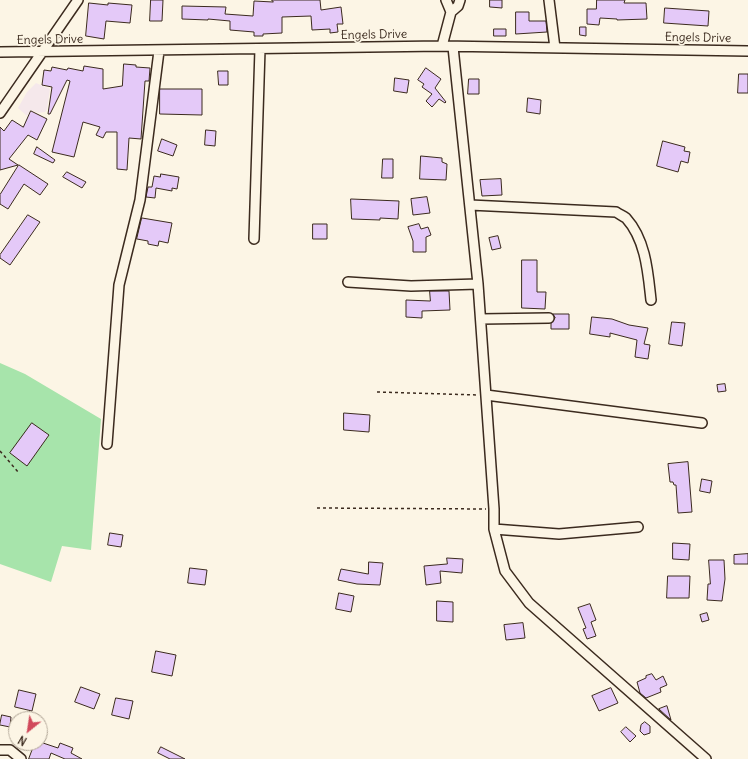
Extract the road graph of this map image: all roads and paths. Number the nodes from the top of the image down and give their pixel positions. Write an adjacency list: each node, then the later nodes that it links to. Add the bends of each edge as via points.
1 (78, 0): 13 (street)
2 (446, 0): 5 (street)
3 (460, 0): 5 (street)
4 (548, 0): 8 (street)
5 (451, 12): 6 (street)
6 (442, 46): 7 (street, Engels Drive); 9 (street, Engels Drive)
7 (453, 46): 8 (street, Engels Drive); 15 (street)
8 (555, 48): 11 (street, Engels Drive)
9 (260, 49): 10 (street, Engels Drive); 16 (street)
10 (159, 51): 13 (street, Engels Drive); 25 (street, via 140,200 119,285)
11 (748, 51)
12 (0, 52): 13 (street, Engels Drive)
13 (42, 53): 14 (street)
14 (0, 113)
15 (470, 205): 18 (street); 19 (street, via 616,212 626,218 638,235 647,265)
16 (254, 239)
17 (348, 282): 18 (street, via 411,286)
18 (478, 284): 21 (street)
19 (651, 300)
20 (549, 318): 21 (street)
21 (481, 319): 23 (street)
22 (377, 392): 23 (path)
23 (486, 395): 24 (street); 29 (street)
24 (702, 423)
25 (107, 444)
26 (0, 451): 27 (path)
27 (19, 473)
28 (317, 508): 29 (path)
29 (494, 509): 31 (street)
30 (638, 527): 31 (street, via 559,534)
31 (494, 529): 34 (street, via 505,571 529,603)
32 (0, 750): 33 (street, via 10,750)
33 (20, 759)
34 (706, 759)

